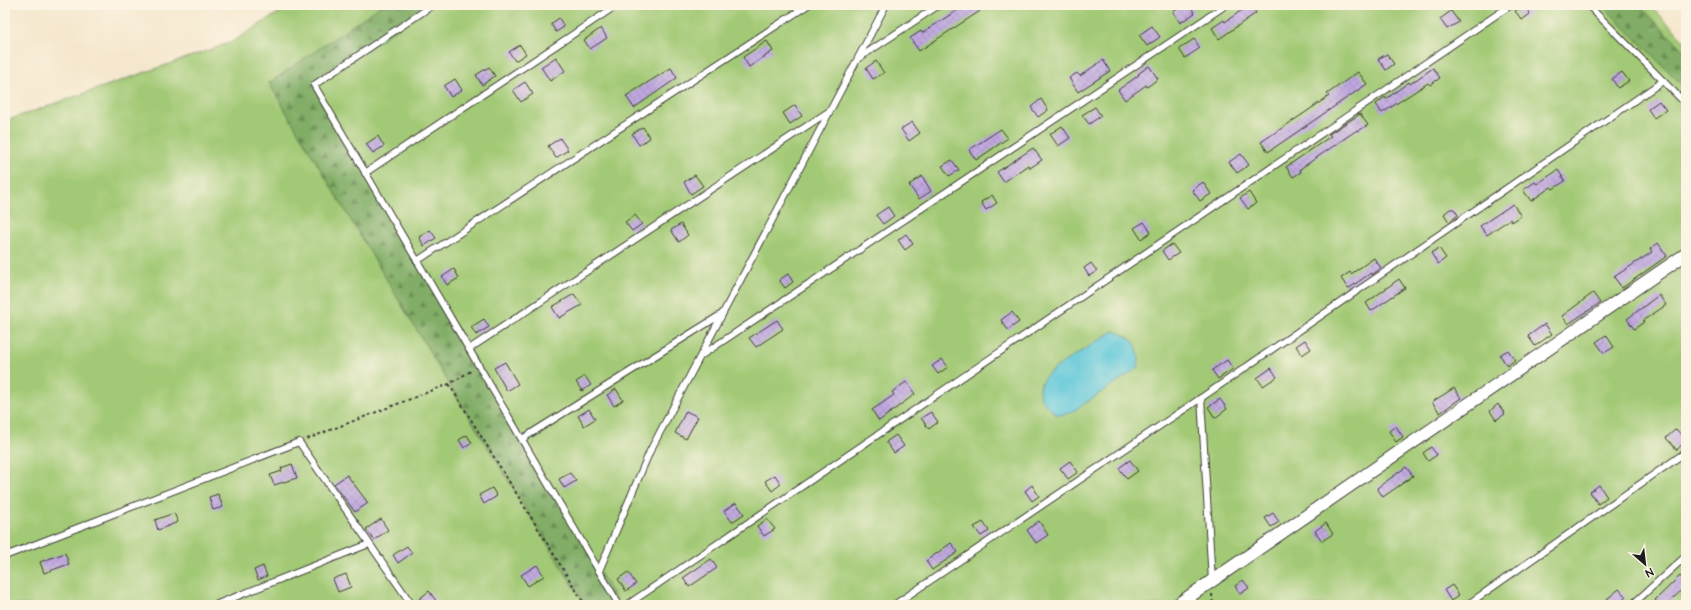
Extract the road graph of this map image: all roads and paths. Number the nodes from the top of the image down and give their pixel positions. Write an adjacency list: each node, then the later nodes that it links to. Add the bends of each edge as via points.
1 (433, 5): 13 (lane, via 314,85)
2 (617, 5): 13 (lane)
3 (808, 5): 15 (lane)
4 (886, 5): 9 (lane)
5 (939, 5): 9 (lane)
6 (1226, 5): 18 (lane)
7 (1510, 5): 34 (lane)
8 (1588, 5): 10 (lane)
9 (858, 58): 12 (lane)
10 (1663, 81): 11 (lane); 21 (lane)
11 (1686, 104)
12 (830, 111): 16 (lane); 17 (lane)
13 (365, 173): 15 (lane)
14 (1686, 254): 29 (street)
15 (417, 261): 17 (lane)
16 (723, 313): 18 (lane); 22 (lane)
17 (469, 349): 19 (lane)
18 (701, 356): 28 (lane, via 650,451)
19 (479, 366): 20 (path); 22 (lane)
20 (449, 384): 23 (path); 32 (path)
21 (1201, 398): 29 (lane); 35 (lane)
22 (522, 439): 28 (lane)
23 (298, 442): 25 (lane); 26 (lane)
24 (1686, 452): 37 (lane)
25 (369, 544): 30 (lane); 31 (lane)
26 (5, 556)
27 (1686, 556): 38 (lane)
28 (600, 571): 33 (lane)
29 (1212, 581): 36 (street)
30 (215, 605)
31 (412, 605)
32 (585, 605)
33 (619, 605)
34 (627, 605)
35 (894, 605)
36 (1177, 605)
37 (1467, 605)
38 (1632, 605)

